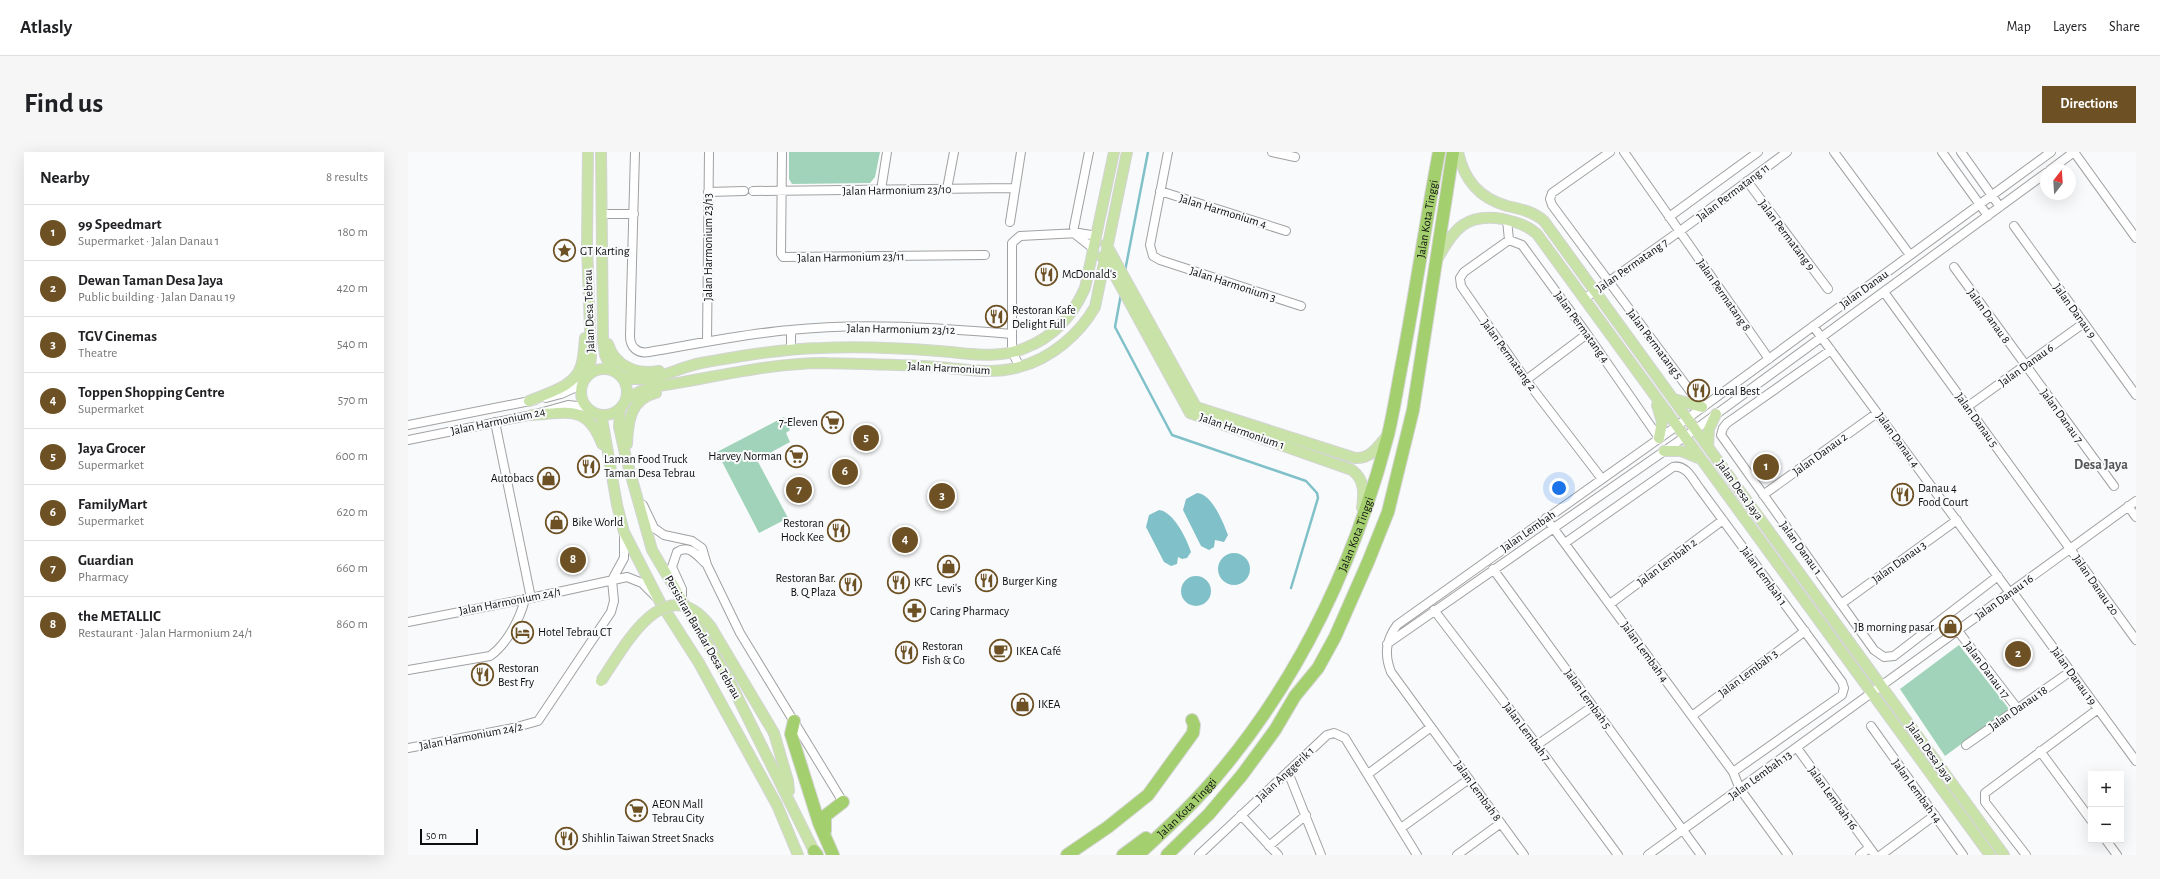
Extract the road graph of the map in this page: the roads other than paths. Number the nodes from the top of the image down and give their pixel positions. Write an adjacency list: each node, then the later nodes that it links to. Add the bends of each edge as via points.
1 (588, 152): 68 (main road, Jalan Desa Tebrau)
2 (601, 152): 41 (main road, Jalan Desa Tebrau)
3 (635, 152): 42 (street)
4 (709, 152): 37 (street, Jalan Harmonium 23/13)
5 (782, 152): 35 (street)
6 (887, 152): 32 (street)
7 (954, 152): 31 (street)
8 (1021, 152): 30 (street)
9 (1089, 152): 49 (street)
10 (1114, 152): 51 (main road, Jalan Harmonium)
11 (1126, 152): 54 (main road, Jalan Harmonium)
12 (1168, 152): 36 (street)
13 (1272, 152): 26 (street)
14 (1439, 152): 108 (highway, Jalan Kota Tinggi)
15 (1453, 152): 59 (highway, Jalan Kota Tinggi)
16 (1458, 152): 64 (main road, Jalan Desa Jaya, via 1463,172 1472,184 1493,201 1539,216 1544,221)
17 (1610, 152): 62 (street, Jalan Permatang 5, via 1551,196 1552,205)
18 (1758, 152): 44 (street)
19 (1787, 152): 29 (street, Jalan Permatang 11)
20 (1834, 152): 57 (street)
21 (1942, 152): 39 (street)
22 (1961, 152): 38 (street)
23 (2051, 152): 38 (street, Jalan Danau)
24 (2074, 152): 27 (street); 52 (street)
25 (1628, 153): 44 (street, Jalan Permatang 8)
26 (1295, 157)
27 (2058, 164)
28 (2040, 177): 40 (street, Jalan Danau)
29 (1747, 181): 50 (street, Jalan Permatang 11); 63 (street, Jalan Permatang 9)
30 (1014, 188): 31 (street, Jalan Harmonium 23/10); 46 (street)
31 (947, 189): 32 (street, Jalan Harmonium 23/10)
32 (880, 190): 35 (street, Jalan Harmonium 23/10)
33 (744, 191): 37 (street)
34 (753, 191): 35 (street, Jalan Harmonium 23/10)
35 (780, 191): 56 (street, Jalan Harmonium 23/11, via 781,254 784,257)
36 (1160, 191): 48 (street, Jalan Harmonium 4); 67 (street, Jalan Harmonium 3, via 1150,249 1153,256)
37 (708, 192): 76 (street, Jalan Harmonium 23/13)
38 (1992, 195): 39 (street, Jalan Danau); 40 (street)
39 (1980, 204): 43 (street); 57 (street, Jalan Danau)
40 (2000, 207): 43 (street, Jalan Danau)
41 (602, 214): 42 (street); 69 (main road, Jalan Desa Tebrau)
42 (634, 214): 76 (street, Jalan Harmonium 23/12, via 630,341 636,350 644,353)
43 (1988, 216): 65 (street, Jalan Danau)
44 (1670, 217): 50 (street, Jalan Permatang 8)
45 (1507, 220): 53 (street); 59 (main road, Jalan Desa Jaya, via 1481,218 1465,223 1452,234); 66 (main road, Jalan Desa Jaya, via 1526,226 1537,234)
46 (1010, 222)
47 (2014, 226): 70 (street, Jalan Danau 9)
48 (1286, 230)
49 (1074, 231): 51 (street); 55 (street); 73 (street, via 1020,236 1014,240 1011,248)
50 (1680, 231): 62 (street, Jalan Permatang 7); 80 (street, Jalan Permatang 8)
51 (1097, 236): 54 (main road, Jalan Harmonium 1); 55 (main road, Jalan Harmonium)
52 (2136, 238)
53 (1509, 240): 74 (street, Jalan Permatang 4, via 1522,245); 88 (street, Jalan Permatang 2, via 1464,272 1460,282 1475,309)
54 (1108, 246): 58 (main road, Jalan Harmonium); 61 (main road, Jalan Harmonium 1, via 1121,268)
55 (1094, 249): 58 (main road, Jalan Harmonium 1); 79 (main road, Jalan Harmonium, via 1085,288 1070,314 1046,337 1025,349)
56 (985, 255)
57 (1910, 255): 71 (street, Jalan Danau)
58 (1105, 259): 61 (main road, Jalan Harmonium 1); 83 (main road, Jalan Harmonium, via 1095,307 1083,325 1073,336 1044,357)
59 (1434, 265): 193 (highway, Jalan Kota Tinggi, via 1413,410 1388,512 1335,637 1318,668 1295,696 1275,730 1242,775 1209,814)
60 (1954, 267): 82 (street, Jalan Danau 8)
61 (1123, 281): 108 (main road, Jalan Harmonium 1, via 1196,407 1355,458 1372,454); 127 (main road, Jalan Harmonium 1, via 1125,294 1190,413 1352,470 1363,486)
62 (1608, 281): 64 (street, Jalan Permatang 7); 96 (street, Jalan Permatang 5)
63 (1828, 289)
64 (1595, 291): 66 (street, Jalan Permatang 7); 93 (main road, Jalan Desa Jaya)
65 (1884, 292): 75 (street, Jalan Danau); 97 (street, Jalan Danau 5)
66 (1584, 299): 91 (main road, Jalan Desa Jaya)
67 (1302, 306)
68 (589, 320): 85 (main road, Jalan Desa Tebrau); 94 (main road, via 582,364 578,373 566,384)
69 (602, 322): 81 (main road, via 613,356 629,368 650,373); 84 (main road, Jalan Desa Tebrau, via 605,355)
70 (2084, 323): 82 (street, Jalan Danau 6); 90 (street, Jalan Danau 9)
71 (1813, 326): 75 (street, Jalan Danau 4); 80 (street, Jalan Danau)
72 (791, 330): 73 (street, Jalan Harmonium 23/12, via 890,327); 76 (street, Jalan Harmonium 23/12); 77 (street)
73 (1012, 334): 79 (street)
74 (1587, 334): 88 (street); 110 (street, Jalan Permatang 4)
75 (1822, 337): 78 (street, Jalan Danau 4); 100 (street, Jalan Danau)
76 (707, 342)
77 (791, 350): 79 (main road, Jalan Harmonium, via 869,348 990,356); 81 (main road, Jalan Harmonium)
78 (1831, 350): 99 (street, Jalan Danau 4); 120 (street, Jalan Danau 1, via 1723,428 1722,437)
79 (1012, 352): 83 (street)
80 (1769, 359): 96 (street, Jalan Danau)
81 (698, 364): 86 (main road, Jalan Harmonium, via 649,379 633,380)
82 (2025, 365): 97 (street, Jalan Danau 6); 119 (street, Jalan Danau 7)
83 (1020, 367): 87 (main road, Jalan Harmonium, via 983,372 937,367 821,363 779,366)
84 (612, 370): 85 (main road, via 600,369); 86 (main road)
85 (590, 374): 89 (main road)
86 (622, 377): 92 (main road, via 627,388)
87 (698, 380): 92 (main road, Jalan Harmonium, via 653,387); 114 (main road, via 687,386 650,394 641,400 632,410 628,421)
88 (1526, 380): 117 (street, Jalan Permatang 2)
89 (582, 384): 94 (street, Jalan Harmonium 24, via 561,394); 95 (main road, via 582,396)
90 (2136, 395)
91 (1655, 397): 106 (main road, Jalan Desa Jaya); 110 (main road, via 1662,422)
92 (626, 399): 98 (main road)
93 (1674, 399): 96 (main road); 103 (main road, Jalan Desa Jaya)
94 (529, 401): 105 (street, Jalan Harmonium 24)
95 (587, 407): 101 (street, Jalan Harmonium 24, via 568,405); 102 (main road)
96 (1702, 407): 103 (street, Jalan Danau)
97 (1968, 407): 131 (street, Jalan Danau 5)
98 (620, 409): 102 (main road); 114 (main road, Persisiran Bandar Desa Tebrau, via 619,427)
99 (1877, 413): 120 (street, Jalan Danau 2); 126 (street, Jalan Danau 4)
100 (1716, 414): 107 (street, Jalan Danau); 112 (main road, via 1709,429)
101 (532, 415): 104 (street, Jalan Harmonium 24); 115 (main road, via 570,413 583,416 596,428)
102 (600, 415): 115 (main road, Persisiran Bandar Desa Tebrau)
103 (1688, 418): 106 (street, Jalan Danau); 107 (main road, Jalan Desa Jaya)
104 (495, 422): 111 (street, Jalan Harmonium 24); 137 (street)
105 (408, 425)
106 (1677, 426): 109 (main road, Jalan Desa Jaya); 110 (street, Jalan Lembah)
107 (1696, 429): 109 (street, Jalan Danau); 112 (main road, Jalan Desa Jaya)
108 (1388, 435): 127 (highway, Jalan Kota Tinggi)
109 (1684, 437): 113 (street, Jalan Lembah); 116 (main road, Jalan Desa Jaya)
110 (1660, 438): 117 (street, Jalan Lembah)
111 (408, 440)
112 (1708, 446): 151 (main road, Jalan Desa Jaya)
113 (1664, 451): 116 (main road, via 1681,451); 128 (street, Jalan Lembah)
114 (626, 458): 118 (main road, Persisiran Bandar Desa Tebrau)
115 (610, 460): 129 (main road, Persisiran Bandar Desa Tebrau)
116 (1701, 460): 152 (main road, Jalan Desa Jaya)
117 (1602, 479): 124 (street, Jalan Lembah)
118 (634, 486): 132 (street, via 654,528 664,536 698,544 702,548); 138 (main road, Persisiran Bandar Desa Tebrau, via 652,550)
119 (2114, 486)
120 (1763, 495): 141 (street, Jalan Danau 1)
121 (2136, 501): 122 (street, Jalan Danau 16)
122 (2128, 506): 123 (street); 131 (street, Jalan Danau 16)
123 (2136, 517)
124 (1546, 518): 128 (street, Jalan Lembah 4); 147 (street, Jalan Lembah, via 1401,621)
125 (1722, 520): 130 (street, Jalan Lembah 1, via 1686,470 1676,466); 140 (street, Jalan Lembah 2); 144 (street, Jalan Lembah 1)
126 (1957, 520): 134 (street, Jalan Danau 4); 141 (street, Jalan Danau 3)
127 (1361, 524): 178 (highway, Jalan Kota Tinggi, via 1316,628 1282,686 1221,772)
128 (1553, 528): 130 (street, Jalan Lembah 4); 133 (street, Jalan Lembah)
129 (624, 532): 135 (street, via 624,558); 139 (main road, Persisiran Bandar Desa Tebrau)
130 (1565, 543): 140 (street, Jalan Lembah 4)
131 (2071, 549): 136 (street, Jalan Danau 16); 146 (street, Jalan Danau 20)
132 (707, 565): 138 (street, via 689,549 677,552 672,567 682,589); 158 (street, via 740,633)
133 (1493, 569): 142 (street, Jalan Lembah); 153 (street, Jalan Lembah 5)
134 (1998, 576): 136 (street, Jalan Danau 4); 141 (street, Jalan Danau 1, via 1891,657 1880,656 1874,650)
135 (612, 580): 137 (street, Jalan Harmonium 24/1); 139 (street, Jalan Harmonium 24/1, via 632,578); 163 (street, Jalan Harmonium 24/2, via 613,609 538,721)
136 (2011, 592): 145 (street, Jalan Danau 16); 149 (street, Jalan Danau 19)
137 (528, 599): 143 (street, Jalan Harmonium 24/1); 148 (street, via 522,614 498,650 490,656)
138 (682, 600): 172 (main road, Persisiran Bandar Desa Tebrau, via 728,678)
139 (660, 602): 188 (main road, Persisiran Bandar Desa Tebrau, via 699,663 754,761 777,805)
140 (1610, 604): 156 (street, Jalan Lembah 4)
141 (1841, 604)
142 (1434, 610): 147 (street, Jalan Lembah); 161 (street, Jalan Lembah 7)
143 (408, 622)
144 (1805, 631): 156 (street, Jalan Lembah 3); 168 (street, Jalan Lembah 1, via 1842,682 1842,695)
145 (1958, 631): 151 (street, Jalan Danau 16); 154 (street, Jalan Danau 17)
146 (2136, 640)
147 (1387, 644): 160 (street, via 1386,656 1391,672)
148 (408, 670)
149 (2071, 671): 154 (street, Jalan Danau 18); 155 (street, Jalan Danau 19)
150 (601, 681): 172 (main road, bridge, via 646,618 667,607 687,609 698,614 712,627 774,733 788,782)
151 (1883, 686): 152 (street, Jalan Danau 16); 207 (main road, Jalan Desa Jaya)
152 (1872, 694): 164 (street, Jalan Lembah 13); 206 (main road, Jalan Desa Jaya)
153 (1593, 706): 161 (street); 181 (street, Jalan Lembah 5)
154 (2017, 708): 162 (street, Jalan Danau 18)
155 (2098, 709): 165 (street); 166 (street, Jalan Danau 19)
156 (1692, 716): 168 (street, Jalan Lembah 4)
157 (1192, 720): 190 (highway, via 1193,733 1152,790 1134,808)
158 (794, 721): 173 (street); 182 (highway, via 792,734)
159 (1870, 726): 176 (street, Jalan Lembah 14)
160 (1431, 727): 169 (street); 170 (street, Jalan Lembah 8)
161 (1537, 745): 199 (street, Jalan Lembah 7)
162 (1966, 745)
163 (408, 748)
164 (1797, 748): 171 (street, Jalan Lembah 13); 185 (street, Jalan Lembah 16)
165 (2040, 751): 177 (street); 208 (street, via 1987,791 1984,796 1986,804)
166 (2136, 761)
167 (1288, 772): 169 (street, Jalan Anggerik 1, via 1328,735 1334,733 1345,738); 174 (street, Jalan Anggerik 1); 175 (street)
168 (1733, 772): 171 (street, Jalan Lembah 4)
169 (1368, 774): 180 (street)
170 (1468, 779): 179 (street, Jalan Lembah 8); 180 (street)
171 (1740, 789): 181 (street, Jalan Lembah 13); 202 (street, Jalan Lembah 4)
172 (789, 798): 186 (main road, Persisiran Bandar Desa Tebrau)
173 (843, 802): 182 (highway, via 825,816)
174 (1242, 815): 184 (street); 187 (street, Jalan Anggerik 1)
175 (1306, 815): 184 (street); 195 (street)
176 (1934, 816): 204 (street); 205 (street, Jalan Lembah 14)
177 (2088, 816)
178 (1175, 821): 191 (highway); 192 (highway, Jalan Kota Tinggi)
179 (1501, 823): 197 (street); 198 (street, Jalan Lembah 8)
180 (1401, 828): 196 (street)
181 (1682, 831): 200 (street, Jalan Lembah 13); 201 (street, Jalan Lembah 5)
182 (825, 839): 189 (highway)
183 (2108, 843): 209 (street)
184 (1269, 846): 194 (street)
185 (1872, 852): 203 (street)
186 (816, 854)
187 (1203, 854)
188 (798, 855)
189 (833, 855)
190 (1067, 855)
191 (1123, 855)
192 (1138, 855)
193 (1167, 855)
194 (1278, 855)
195 (1320, 855)
196 (1417, 855)
197 (1457, 855)
198 (1524, 855)
199 (1618, 855)
200 (1648, 855)
201 (1701, 855)
202 (1788, 855)
203 (1860, 855)
204 (1881, 855)
205 (1963, 855)
206 (1990, 855)
207 (2004, 855)
208 (2026, 855)
209 (2117, 855)

